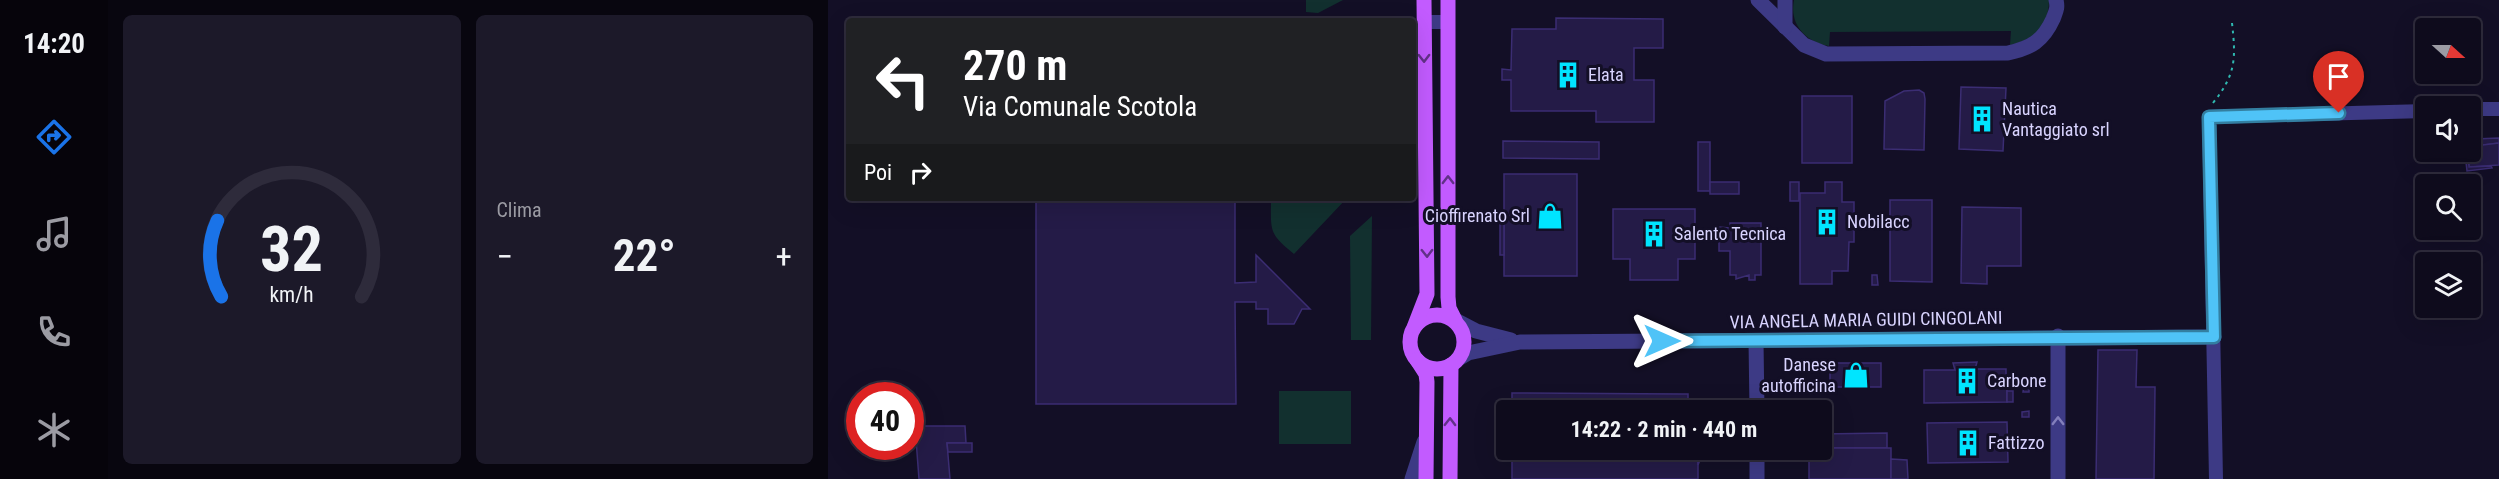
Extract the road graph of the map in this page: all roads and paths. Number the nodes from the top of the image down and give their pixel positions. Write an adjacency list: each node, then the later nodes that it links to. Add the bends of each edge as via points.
1 (1424, 0): 6 (main road)
2 (1448, 0): 7 (main road)
3 (1758, 0): 9 (street)
4 (1785, 0): 9 (street)
5 (2056, 0): 9 (street, via 2058,7 2046,35 2029,48 2008,53 1826,54 1804,45)
6 (1424, 22): 7 (street); 15 (main road, one-way to 15, via 1427,294)
7 (1448, 22): 14 (main road, one-way to 7, via 1448,297)
8 (2232, 23): 13 (path, via 2233,71 2211,106)
9 (1785, 27)
10 (2499, 108): 11 (street)
11 (2481, 109)
12 (2415, 111): 13 (street)
13 (2209, 117): 17 (street)
14 (1455, 320): 15 (main road, via 1429,315); 19 (street, via 1476,331); 21 (main road, via 1464,335 1463,352)
15 (1415, 326): 20 (main road, via 1410,342)
16 (2058, 336): 17 (street, VIA ANGELA MARIA GUIDI CINGOLANI); 18 (street, VIA ANGELA MARIA GUIDI CINGOLANI); 29 (street, one-way to 16)
17 (2214, 337): 30 (street)
18 (1756, 341): 19 (street, VIA ANGELA MARIA GUIDI CINGOLANI); 22 (street)
19 (1520, 342): 21 (street, via 1468,353)
20 (1415, 358): 21 (main road, via 1428,367 1444,368); 23 (main road, via 1426,374)
21 (1455, 362): 27 (main road, one-way to 21)
22 (1757, 400)
23 (1427, 430): 25 (street); 26 (main road)
24 (1757, 460): 28 (street)
25 (1412, 479)
26 (1426, 479)
27 (1450, 479)
28 (1757, 479)
29 (2058, 479)
30 (2216, 479)

